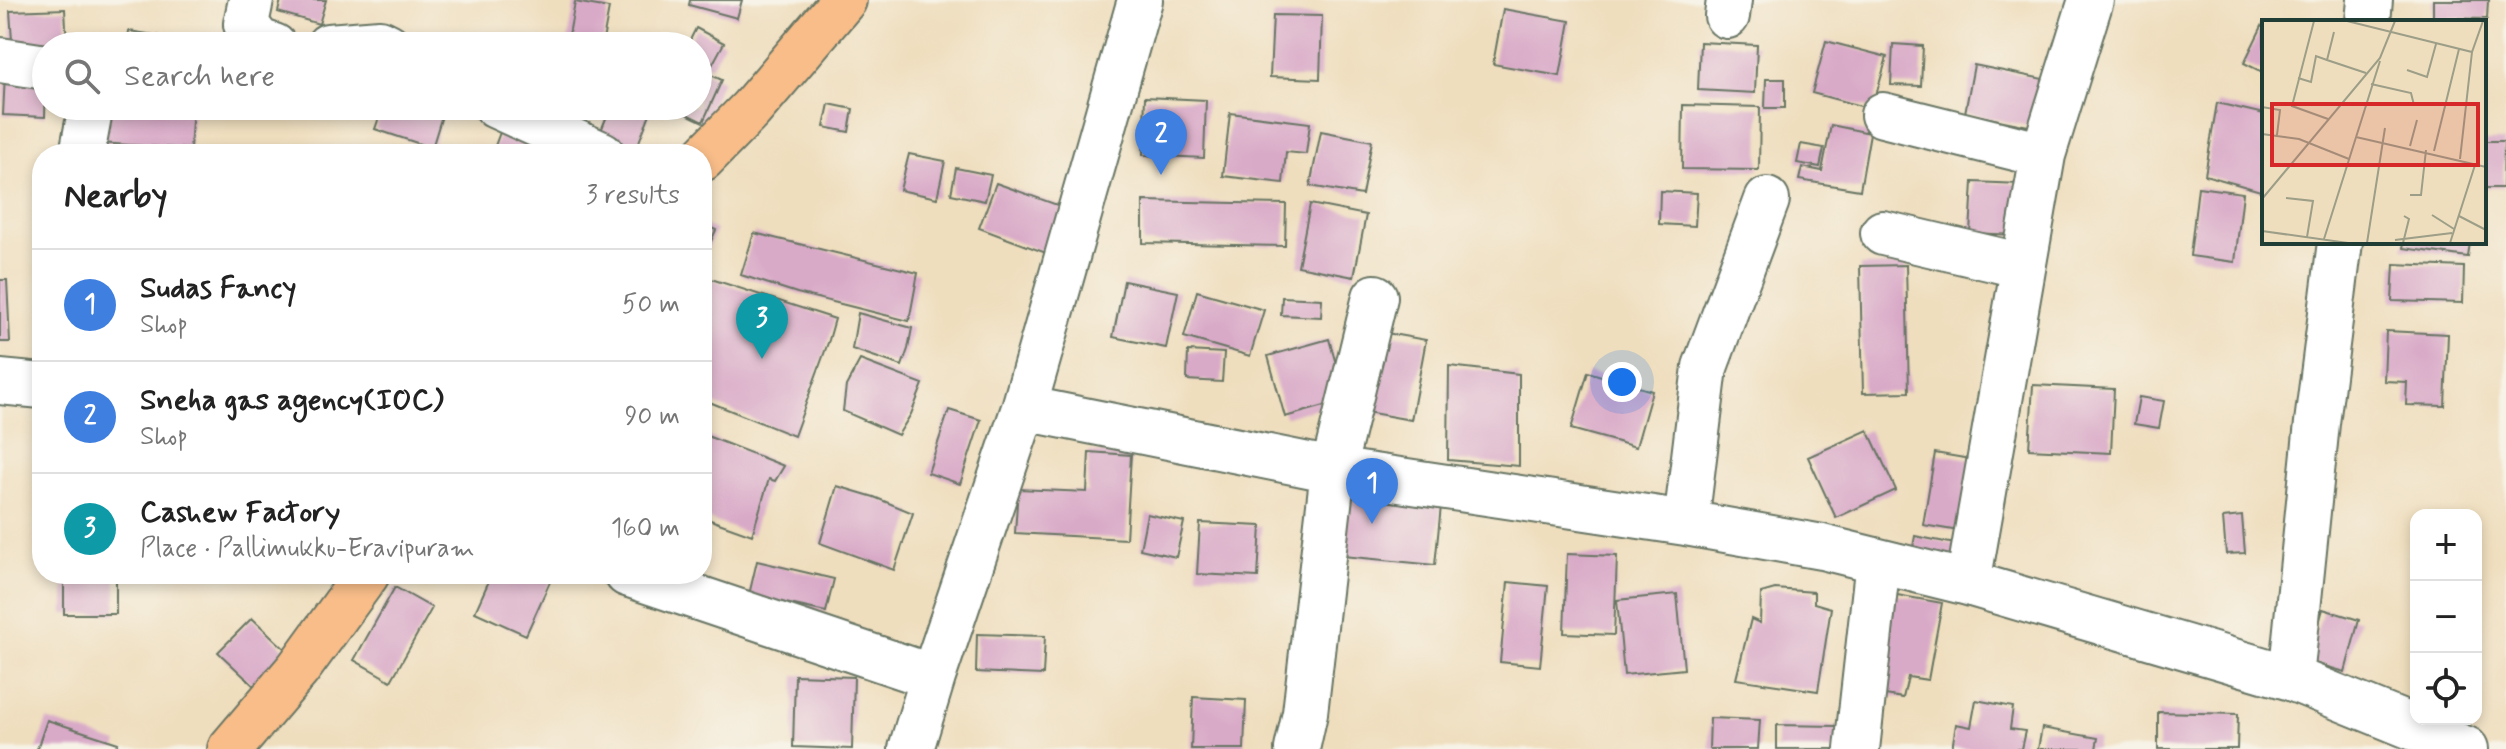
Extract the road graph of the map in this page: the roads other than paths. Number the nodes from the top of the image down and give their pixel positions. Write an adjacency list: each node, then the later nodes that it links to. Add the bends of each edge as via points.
1 (251, 0): 7 (street, via 246,24)
2 (844, 0): 15 (main road)
3 (1140, 0): 24 (street)
4 (2091, 0): 16 (street)
5 (2370, 0): 6 (street)
6 (2368, 20)
7 (252, 32)
8 (0, 60): 9 (street)
9 (32, 65)
10 (1883, 115): 16 (street)
11 (88, 120): 13 (street)
12 (527, 120): 14 (street)
13 (84, 144)
14 (580, 144)
15 (712, 149)
16 (2043, 155): 20 (street)
17 (1767, 200): 26 (street, via 1705,367)
18 (1883, 233): 20 (street)
19 (2340, 244): 32 (street)
20 (2023, 266): 28 (street)
21 (1375, 297): 25 (street)
22 (0, 382): 23 (street)
23 (32, 385)
24 (1024, 408): 25 (street); 31 (street)
25 (1333, 470): 26 (street); 35 (street)
26 (1686, 523): 27 (street)
27 (1878, 561): 28 (street); 36 (street)
28 (1968, 583): 32 (street)
29 (360, 584): 33 (main road, via 298,669)
30 (657, 584): 31 (street)
31 (933, 677): 34 (street)
32 (2291, 678): 37 (street)
33 (230, 749)
34 (911, 749)
35 (1297, 749)
36 (1857, 749)
37 (2466, 749)

